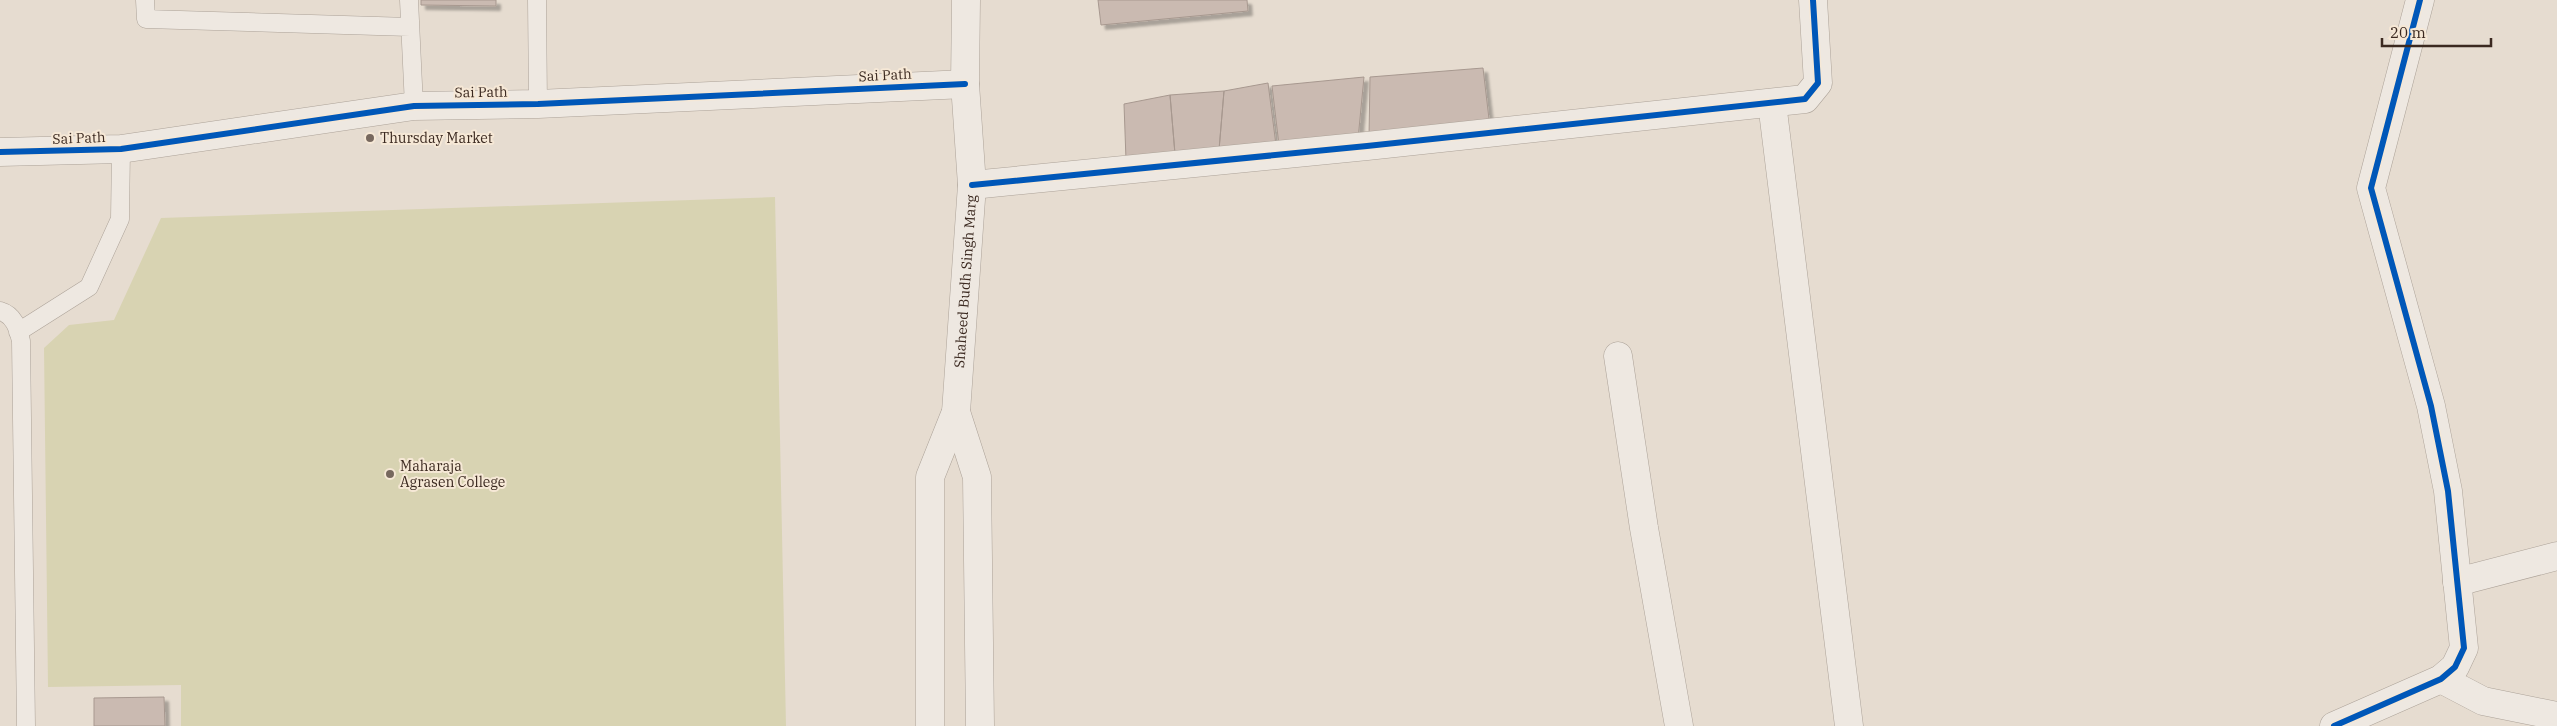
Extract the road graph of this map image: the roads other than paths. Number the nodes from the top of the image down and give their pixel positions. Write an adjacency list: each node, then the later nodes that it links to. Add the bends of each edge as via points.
1 (145, 0): 7 (lane, via 146,19)
2 (409, 0): 7 (lane)
3 (537, 0): 10 (lane)
4 (966, 0): 8 (street, Shaheed Budh Singh Marg)
5 (1813, 0): 9 (street, via 1818,83 1805,99)
6 (2420, 0): 20 (street, via 2370,188 2431,406 2448,491)
7 (410, 27): 11 (lane)
8 (965, 84): 10 (street, Sai Path); 14 (street, Shaheed Budh Singh Marg)
9 (1772, 103): 14 (street); 27 (street)
10 (538, 104): 11 (street, Sai Path)
11 (414, 106): 12 (street, Sai Path)
12 (121, 149): 13 (street, Sai Path); 16 (lane, via 120,219 89,288)
13 (0, 152)
14 (972, 185): 18 (street, Shaheed Budh Singh Marg)
15 (0, 311): 16 (lane, via 15,322)
16 (18, 332): 23 (lane, via 21,341)
17 (1618, 356): 26 (street)
18 (956, 412): 24 (street, via 930,478); 25 (street, via 977,477)
19 (2557, 556): 20 (street)
20 (2457, 582): 21 (street, via 2464,648 2455,667)
21 (2441, 680): 22 (street, via 2483,701); 28 (street)
22 (2557, 716)
23 (26, 726)
24 (930, 726)
25 (980, 726)
26 (1679, 726)
27 (1849, 726)
28 (2334, 726)

